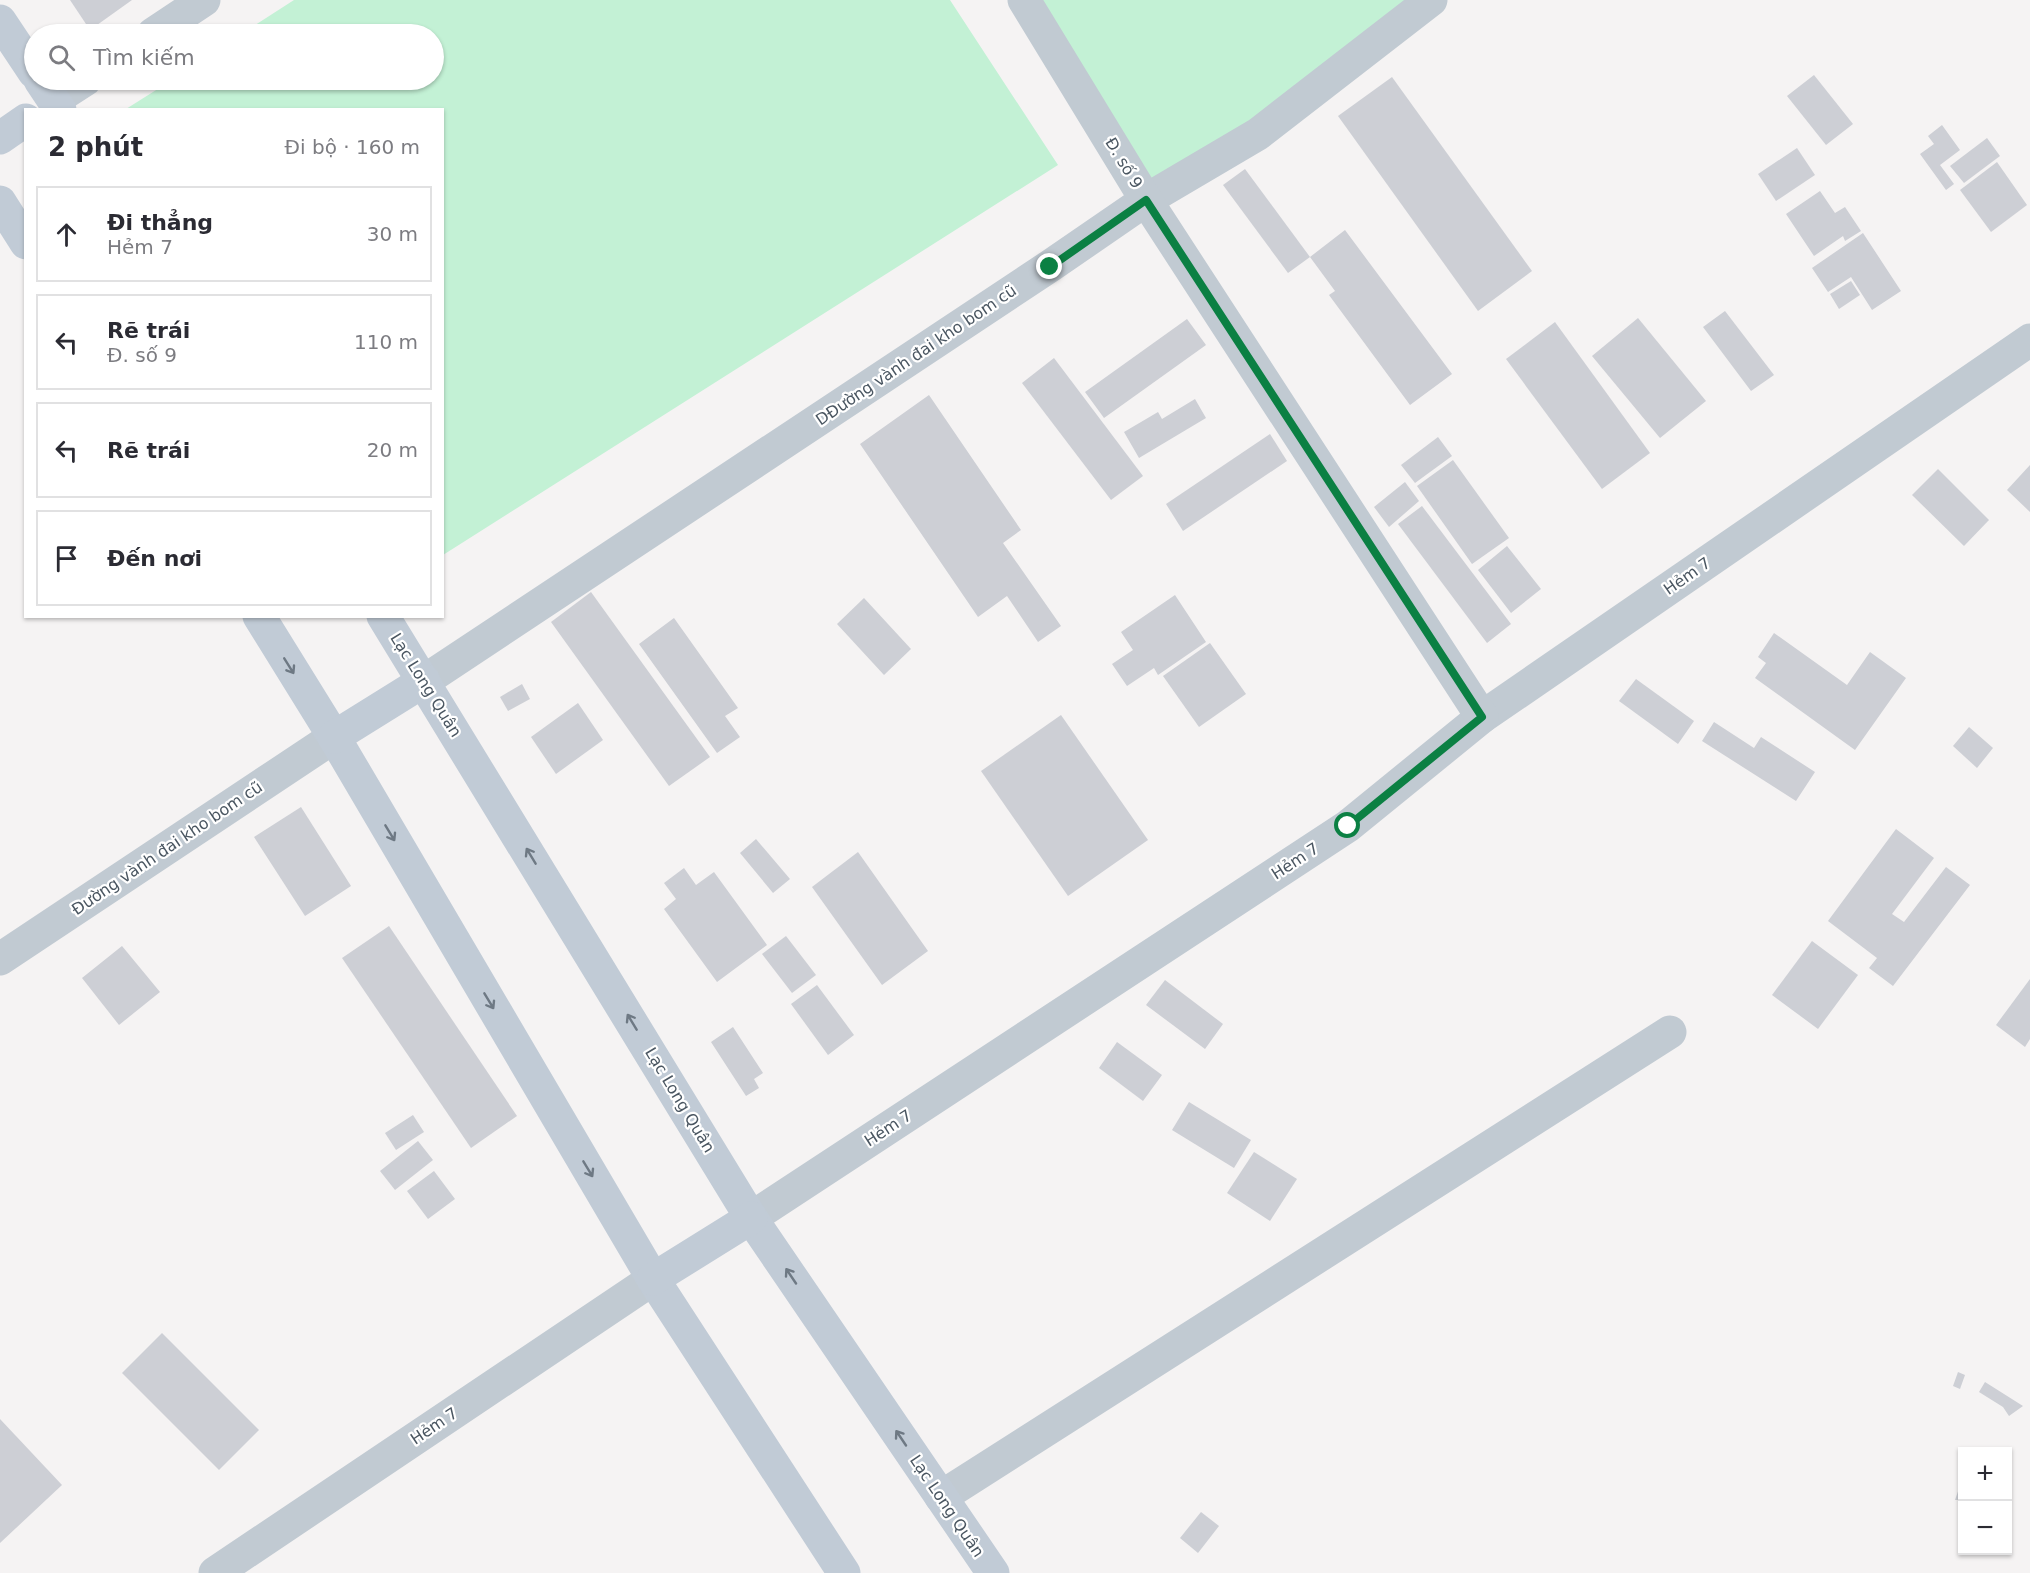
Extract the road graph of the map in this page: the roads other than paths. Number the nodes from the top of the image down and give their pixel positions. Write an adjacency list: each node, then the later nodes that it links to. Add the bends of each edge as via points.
1 (204, 0): 5 (street)
2 (1024, 0): 11 (street, Đ. số 9)
3 (1431, 0): 11 (street, DĐường vành đai kho bom cũ, via 1258,134)
4 (0, 21): 6 (main road)
5 (168, 24)
6 (24, 57)
7 (66, 90): 8 (street)
8 (48, 100)
9 (24, 121): 10 (main road)
10 (0, 138)
11 (1146, 200): 17 (street, DĐường vành đai kho bom cũ); 18 (street, Đ. số 9)
12 (0, 202): 13 (main road)
13 (24, 240)
14 (2030, 340): 18 (street, Hẻm 7)
15 (259, 618): 19 (main road, one-way to 19)
16 (384, 618): 17 (main road, Lạc Long Quân)
17 (424, 681): 19 (main road); 22 (main road, Lạc Long Quân, one-way to 17)
18 (1482, 717): 22 (street, Hẻm 7, via 1348,826)
19 (334, 737): 20 (street, Đường vành đai kho bom cũ); 23 (main road, one-way to 23)
20 (0, 959)
21 (1670, 1032): 24 (street)
22 (751, 1218): 23 (main road); 24 (main road, Lạc Long Quân, one-way to 22)
23 (653, 1279): 25 (street, Hẻm 7); 26 (main road)
24 (941, 1497): 27 (main road, Lạc Long Quân)
25 (215, 1573)
26 (844, 1573)
27 (993, 1573)

